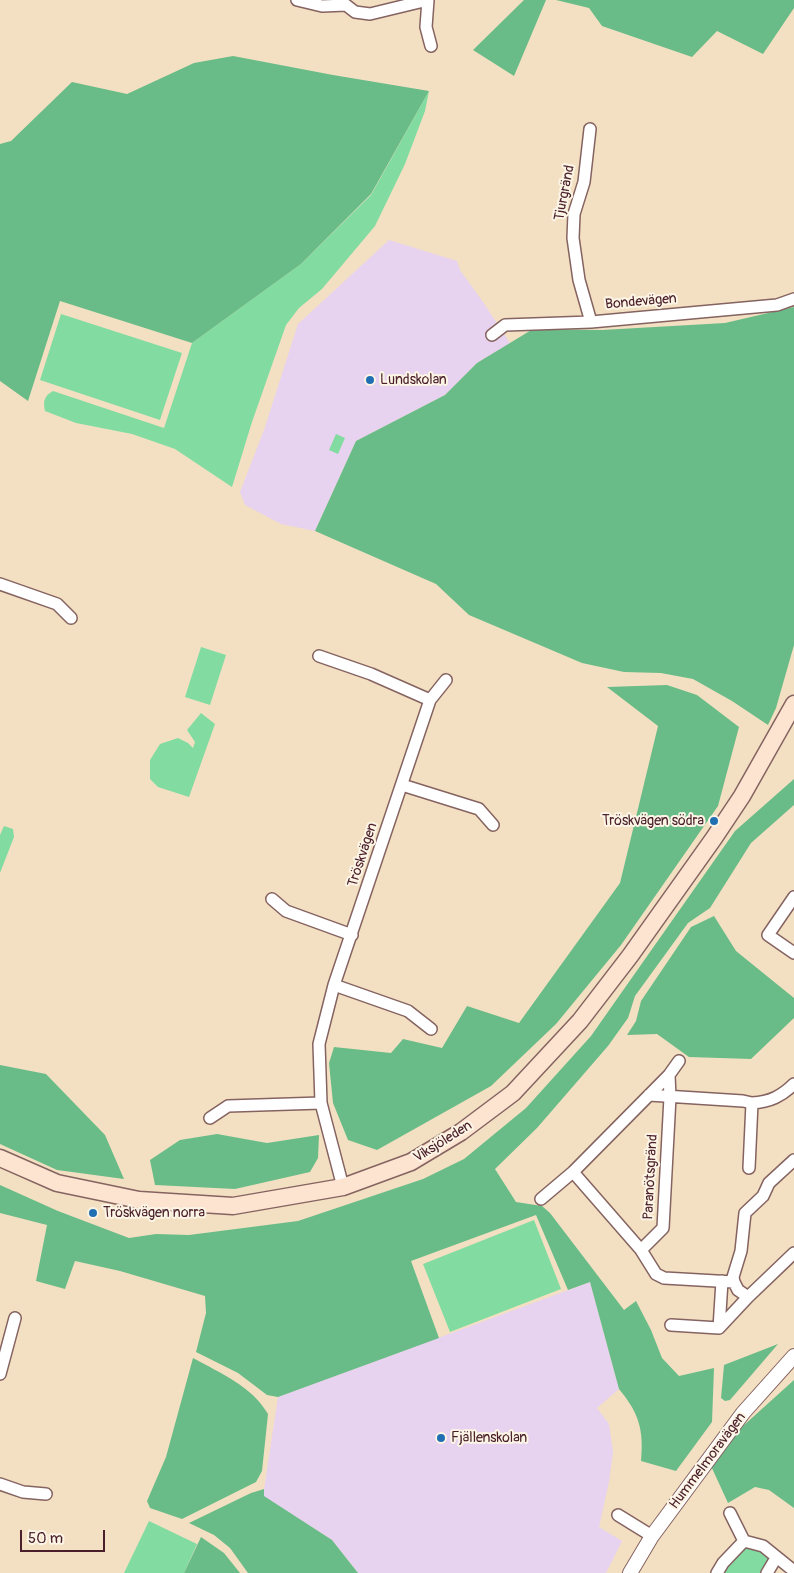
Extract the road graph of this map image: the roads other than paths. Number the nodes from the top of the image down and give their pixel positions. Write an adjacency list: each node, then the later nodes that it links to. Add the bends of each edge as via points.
1 (297, 0): 3 (street, via 322,6)
2 (428, 0): 3 (street, via 370,14 355,12); 4 (street, via 426,27)
3 (345, 2)
4 (431, 46)
5 (590, 129): 7 (street, Tjurgränd, via 584,182 574,214 573,238 579,280)
6 (794, 299): 7 (street, Bondevägen, via 777,305)
7 (591, 322): 8 (street, Bondevägen, via 505,325)
8 (492, 335)
9 (0, 584): 10 (street, via 57,604)
10 (71, 618)
11 (319, 656): 13 (street)
12 (446, 680): 13 (street, Tröskvägen)
13 (430, 700): 16 (street, Tröskvägen)
14 (794, 704): 17 (main road, Viksjöleden)
15 (794, 725): 17 (main road, Viksjöleden)
16 (402, 785): 18 (street, via 479,809); 21 (street, Tröskvägen)
17 (742, 796): 37 (main road, Viksjöleden, via 580,1021 513,1093 461,1132 411,1162)
18 (493, 826)
19 (794, 897): 22 (street, via 768,934)
20 (272, 899): 21 (street, via 286,911)
21 (352, 935): 23 (street, Tröskvägen)
22 (794, 953)
23 (334, 985): 24 (street, via 408,1011); 30 (street, Tröskvägen, via 319,1044)
24 (431, 1029)
25 (679, 1061): 26 (street)
26 (669, 1075): 28 (street); 29 (street, Paranötsgränd)
27 (794, 1084): 31 (street, via 783,1094)
28 (648, 1095): 29 (street); 36 (street)
29 (670, 1097): 31 (street); 39 (street, Paranötsgränd, via 663,1228)
30 (321, 1103): 32 (street, via 228,1106); 37 (street, Tröskvägen)
31 (752, 1103): 35 (street)
32 (210, 1118)
33 (0, 1158): 37 (main road, Viksjöleden, via 57,1183 138,1200 233,1206)
34 (794, 1160): 42 (street, via 745,1213)
35 (749, 1168)
36 (573, 1172): 38 (street); 39 (street, Paranötsgränd)
37 (343, 1187)
38 (541, 1199)
39 (640, 1250): 41 (street, Paranötsgränd, via 656,1274 664,1278)
40 (794, 1254): 43 (street)
41 (722, 1282): 42 (street, Paranötsgränd); 46 (street)
42 (734, 1282): 43 (street, via 738,1290)
43 (748, 1297): 46 (street)
44 (15, 1318): 48 (street)
45 (671, 1325): 46 (street)
46 (719, 1328)
47 (794, 1356): 53 (street, Hummelmoravägen, via 743,1413)
48 (0, 1374)
49 (0, 1484): 50 (street, via 23,1492)
50 (46, 1494)
51 (730, 1513): 54 (street)
52 (618, 1515): 53 (street)
53 (652, 1536): 57 (street, Hummelmoravägen)
54 (744, 1541): 55 (street, via 763,1546); 58 (street)
55 (776, 1558): 56 (street); 59 (street)
56 (794, 1571)
57 (630, 1573)
58 (717, 1573)
59 (766, 1573)

